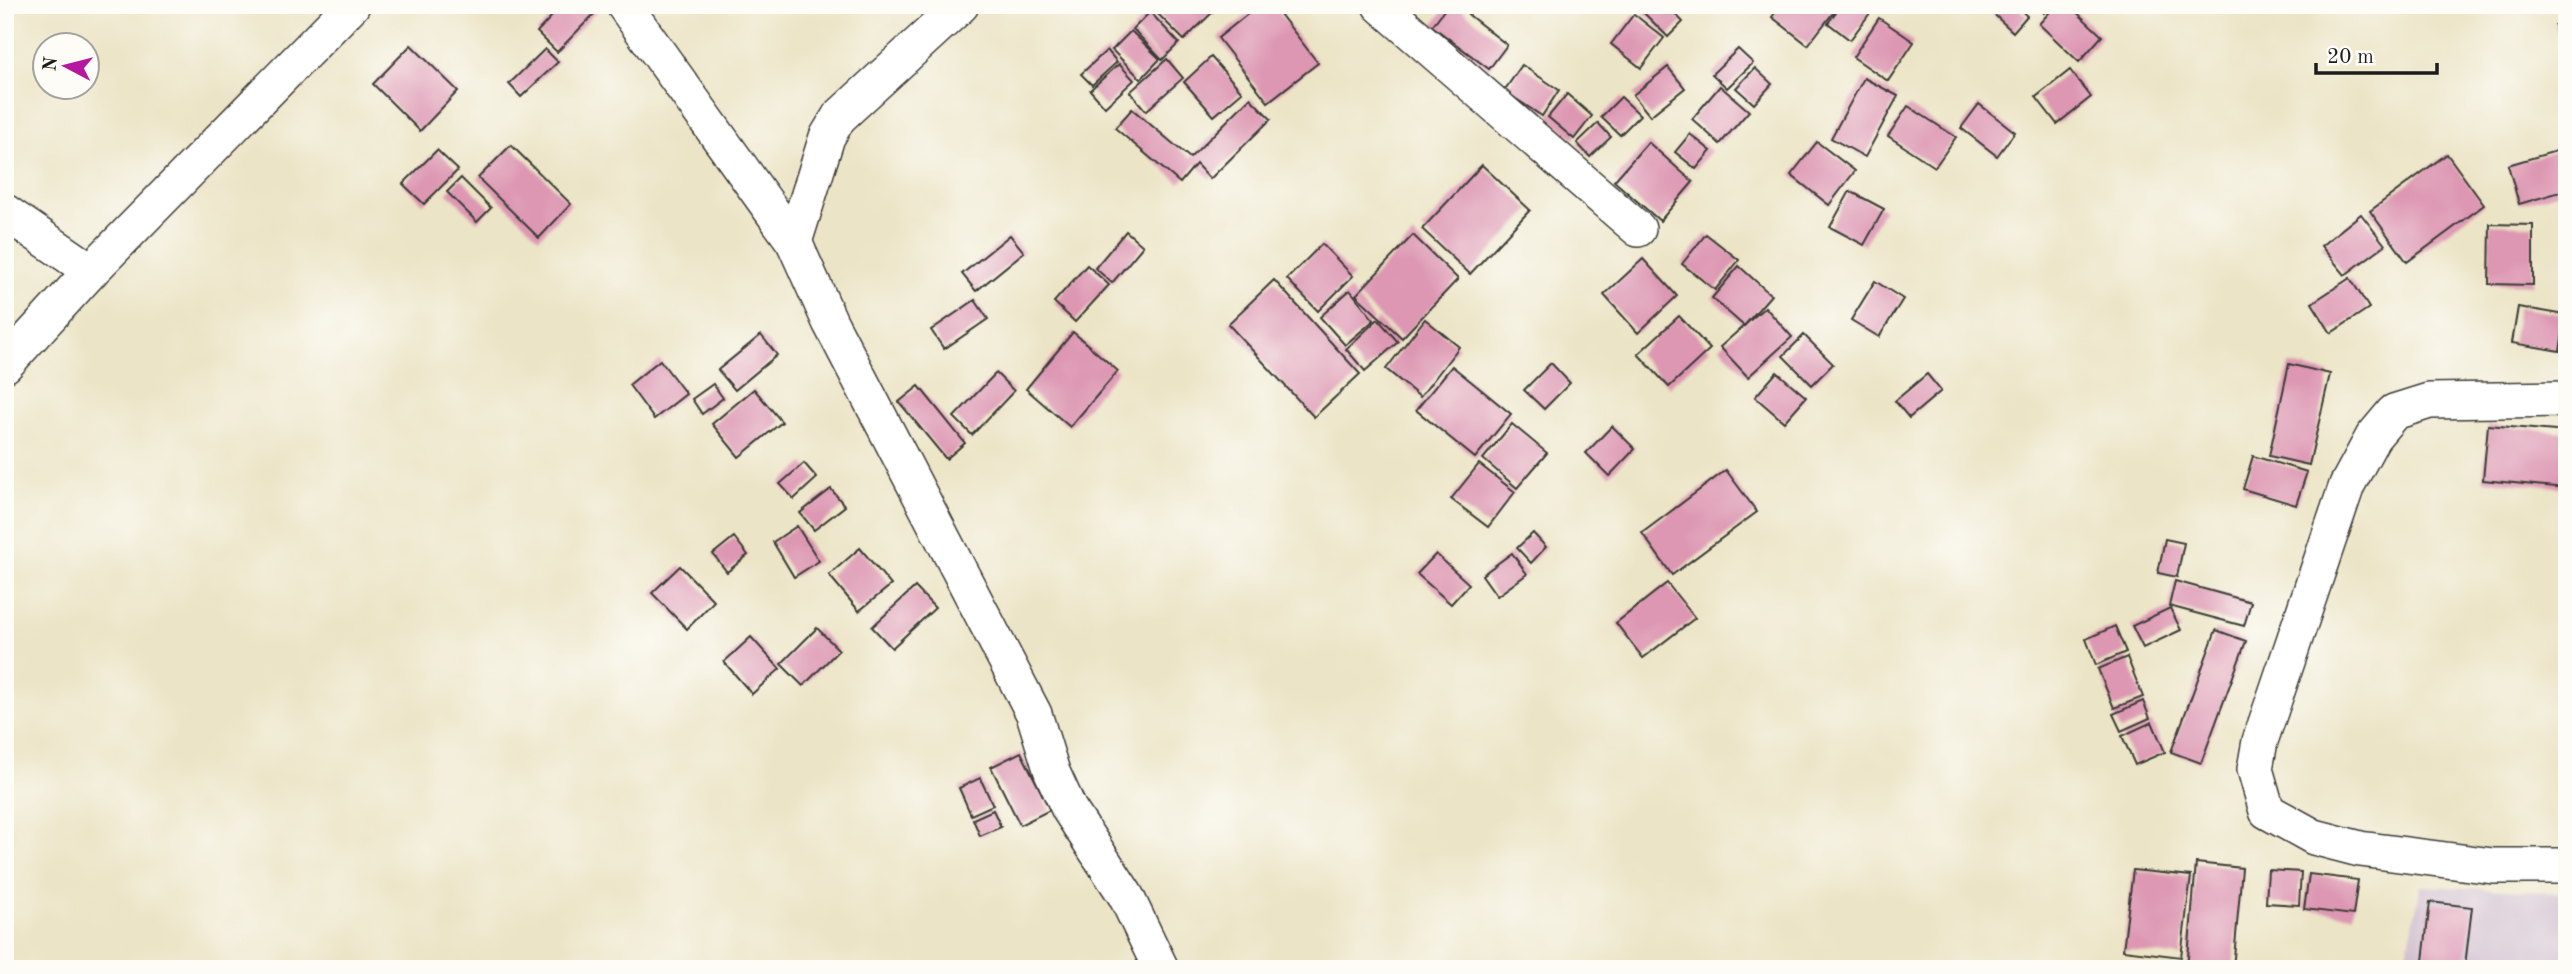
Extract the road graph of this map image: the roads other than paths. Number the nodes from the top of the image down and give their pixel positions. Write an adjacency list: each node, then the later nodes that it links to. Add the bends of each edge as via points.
1 (352, 5): 8 (street)
2 (624, 5): 7 (street)
3 (961, 5): 7 (street, via 839,117 827,137)
4 (1380, 5): 6 (street)
5 (5, 212): 8 (street)
6 (1638, 229)
7 (794, 242): 12 (street, via 830,323 1034,714 1069,809 1126,896)
8 (91, 271): 9 (street)
9 (5, 365)
10 (2567, 399): 11 (street, via 2429,401 2394,412 2373,438 2347,485 2260,741 2255,769 2267,811 2315,837 2360,849 2493,866)
11 (2567, 866)
12 (1161, 969)

